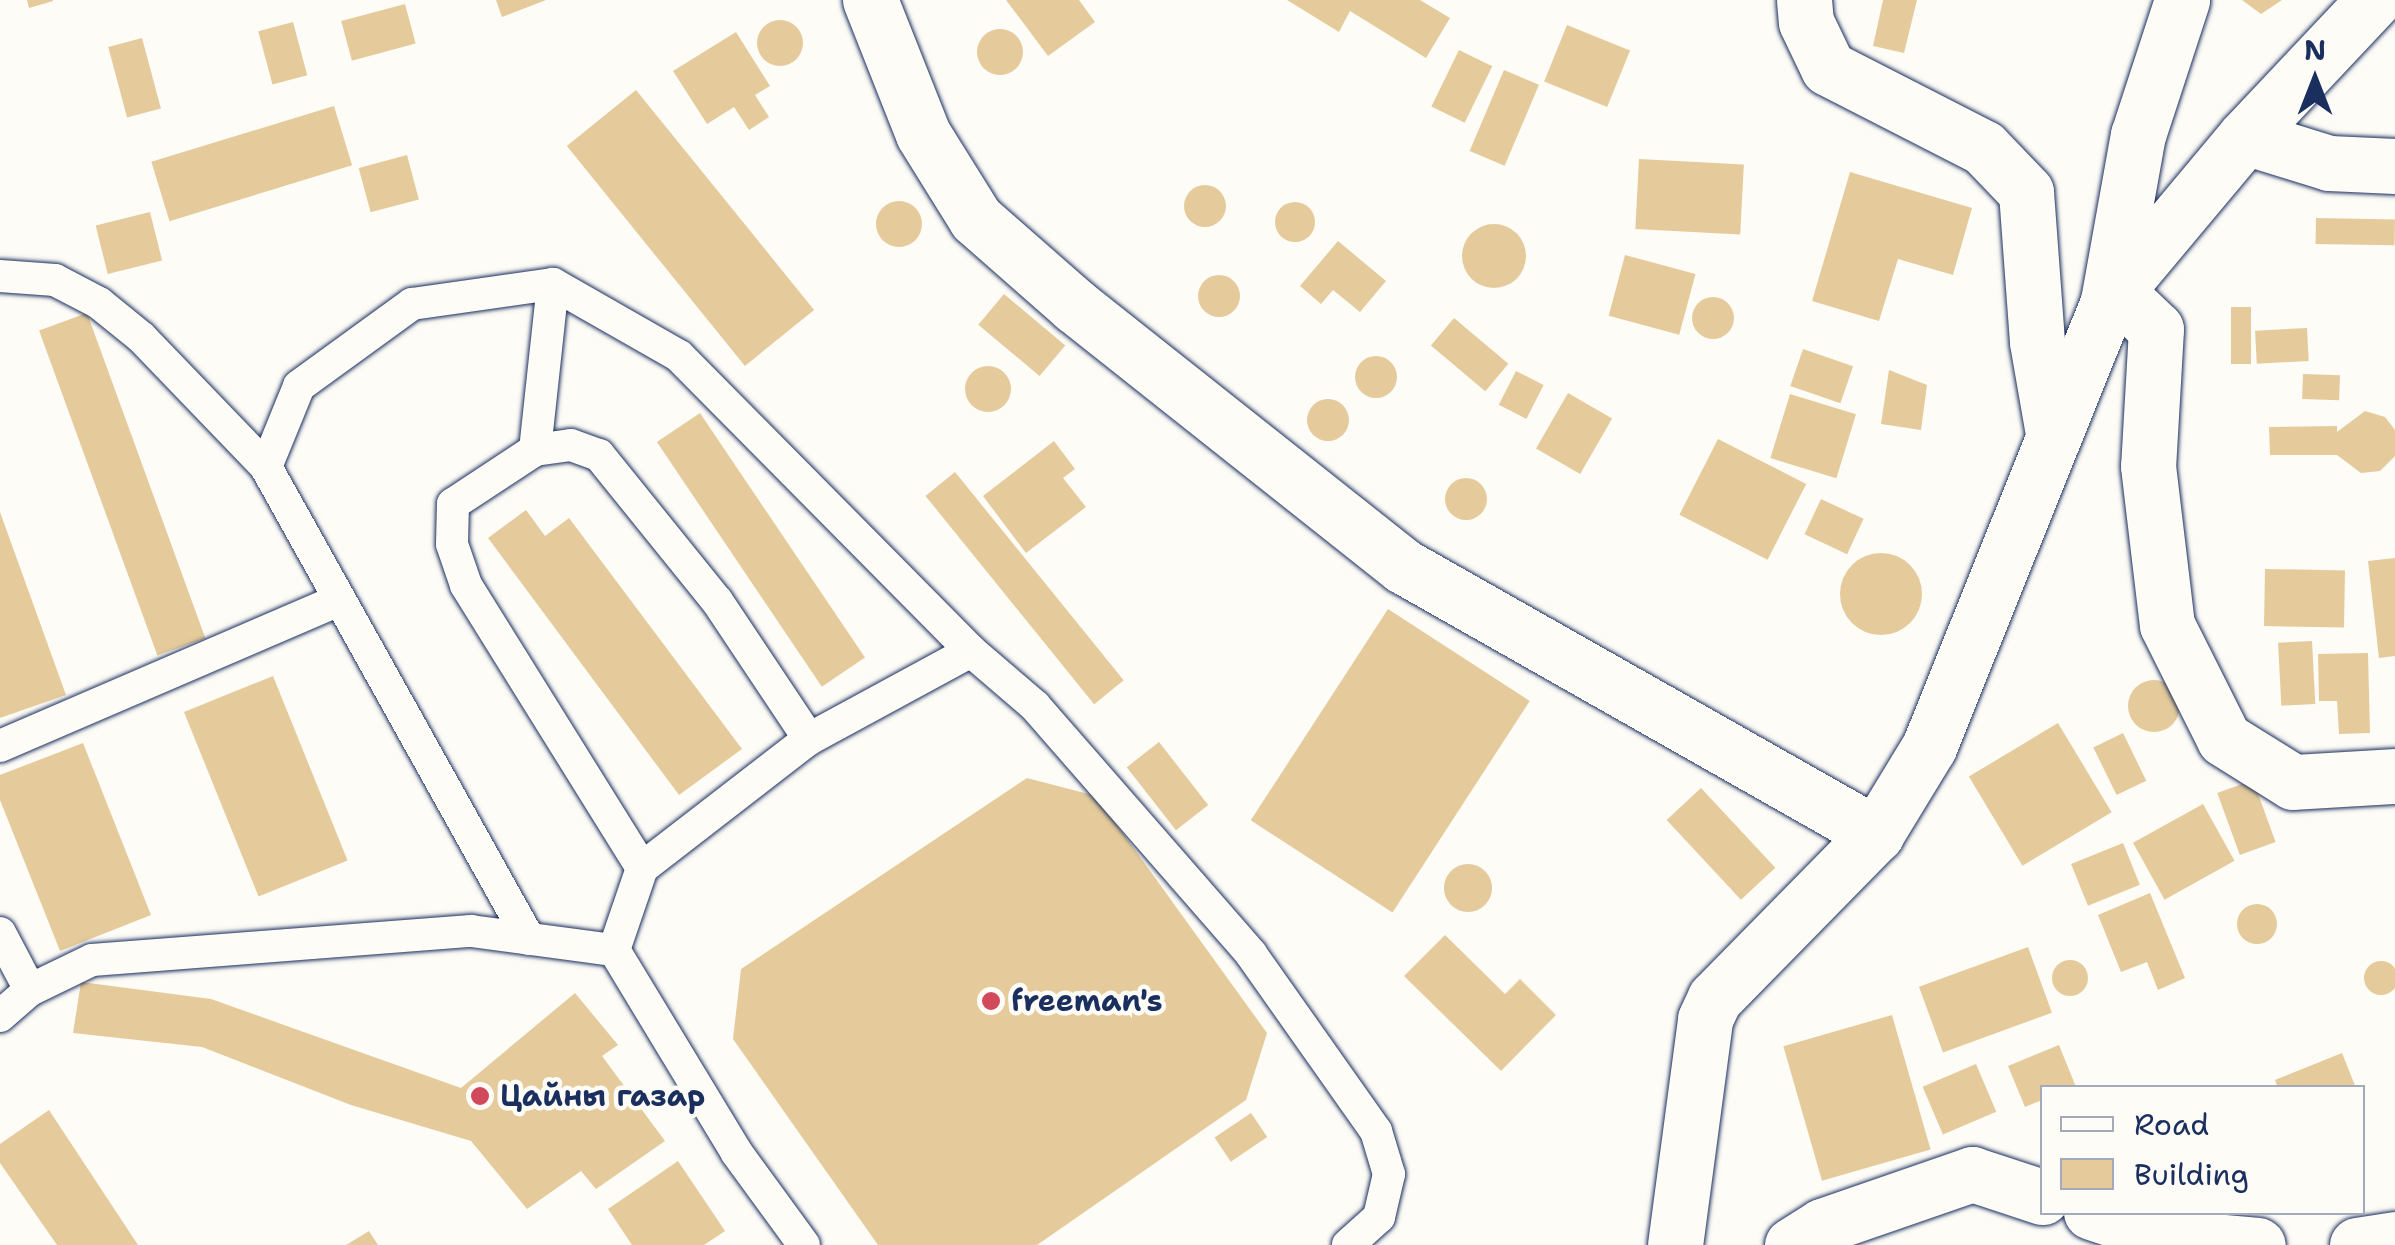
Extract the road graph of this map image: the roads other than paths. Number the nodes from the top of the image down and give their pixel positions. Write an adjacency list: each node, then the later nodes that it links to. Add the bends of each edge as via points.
1 (870, 0): 18 (street, via 923,134 976,219 1076,306 1402,566)
2 (1804, 0): 10 (street, via 1806,22 1828,68 1984,148 2026,192 2037,342)
3 (2182, 0): 9 (street, via 2138,135)
4 (2374, 0): 5 (street)
5 (2244, 137): 6 (street, via 2329,162); 9 (street)
6 (2395, 166)
7 (0, 276): 12 (lane, via 55,280 99,303 142,338)
8 (553, 284): 11 (lane); 12 (lane, via 412,304 299,386); 14 (lane, via 680,356)
9 (2108, 302): 10 (street); 17 (street, via 2134,308 2156,329 2148,466 2168,624 2224,738 2293,782)
10 (2053, 434): 18 (street, via 1930,748)
11 (535, 450): 15 (lane, via 570,445 599,456 716,600); 19 (lane, via 454,504 452,544 466,586)
12 (266, 467): 13 (lane)
13 (337, 602): 16 (lane); 21 (lane, via 447,782)
14 (971, 651): 15 (lane); 29 (lane, via 1035,706 1251,954 1376,1131 1389,1174 1378,1218)
15 (809, 740): 19 (lane)
16 (0, 746)
17 (2395, 776)
18 (1876, 834): 30 (street, via 1715,998 1704,1019)
19 (642, 868): 22 (lane)
20 (0, 933): 23 (lane)
21 (529, 939): 22 (lane); 23 (lane, via 471,931 92,960)
22 (614, 950): 28 (lane, via 737,1154)
23 (30, 990): 24 (lane)
24 (0, 1016)
25 (2040, 1196): 31 (street, via 1972,1174 1822,1226)
26 (2100, 1215): 32 (street, via 2166,1237)
27 (2395, 1239): 33 (street)
28 (804, 1245)
29 (1348, 1245)
30 (1674, 1245)
31 (1792, 1245)
32 (2258, 1245)
33 (2357, 1245)

